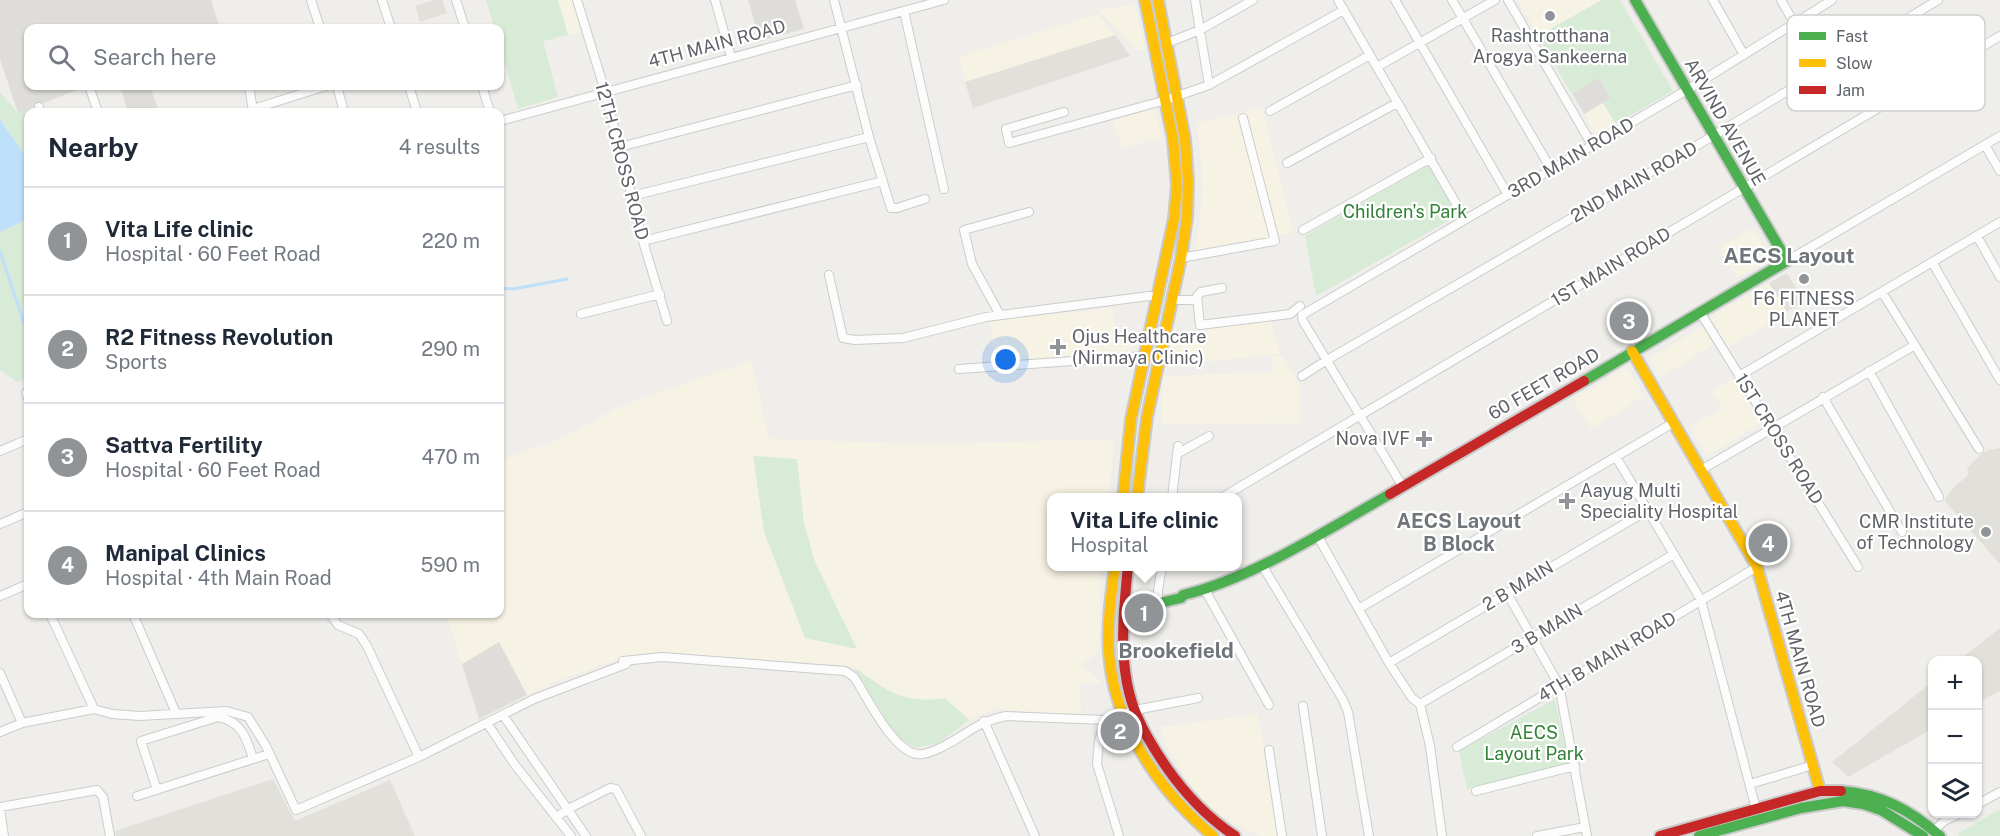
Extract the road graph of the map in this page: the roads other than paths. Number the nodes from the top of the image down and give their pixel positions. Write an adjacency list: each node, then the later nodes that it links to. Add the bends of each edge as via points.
1 (311, 0): 28 (street)
2 (382, 0): 29 (street)
3 (458, 0): 30 (street)
4 (577, 0): 51 (street, 12TH CROSS ROAD)
5 (716, 0): 40 (street)
6 (834, 0): 31 (street)
7 (944, 0): 23 (street, 4TH MAIN ROAD)
8 (1145, 0): 53 (main road, via 1155,57)
9 (1158, 0): 35 (main road)
10 (1195, 0): 33 (street)
11 (1253, 0): 33 (street)
12 (1338, 0): 22 (street)
13 (1395, 0): 36 (street)
14 (1452, 0): 27 (street)
15 (1495, 0): 27 (street)
16 (1508, 0): 69 (street)
17 (1635, 0): 50 (main road, ARVIND AVENUE)
18 (1713, 0): 39 (street)
19 (1781, 0): 24 (street)
20 (1832, 0): 25 (street, 3RD MAIN ROAD)
21 (1938, 0): 26 (street, 2ND MAIN ROAD)
22 (1344, 10): 38 (street); 42 (street)
23 (904, 11): 31 (street, 4TH MAIN ROAD); 77 (street)
24 (1789, 15)
25 (1807, 15)
26 (1913, 15)
27 (1463, 18): 36 (street); 74 (street)
28 (320, 24)
29 (390, 24)
30 (464, 24)
31 (842, 27): 40 (street, 4TH MAIN ROAD); 43 (street)
32 (1787, 27): 39 (street, 3RD MAIN ROAD)
33 (1200, 30): 35 (street); 42 (street)
34 (2000, 36): 37 (street, 1ST MAIN ROAD)
35 (1167, 43): 53 (main road)
36 (1419, 43): 41 (street); 79 (street)
37 (1985, 45)
38 (1370, 55): 41 (street); 61 (street)
39 (1744, 55): 50 (street, 3RD MAIN ROAD)
40 (730, 57): 51 (street, 4TH MAIN ROAD)
41 (1377, 67): 54 (street)
42 (1209, 85): 53 (street)
43 (857, 86): 68 (street); 71 (street)
44 (90, 90): 55 (street)
45 (250, 90): 56 (street)
46 (314, 90): 57 (street)
47 (338, 90): 58 (street)
48 (410, 90): 59 (street)
49 (483, 90): 60 (street)
50 (1687, 90): 66 (main road, ARVIND AVENUE); 69 (street, 3RD MAIN ROAD)
51 (605, 91): 65 (street, 4TH MAIN ROAD); 71 (street, 12TH CROSS ROAD)
52 (1787, 91): 66 (street, 2ND MAIN ROAD)
53 (1171, 99): 63 (street, via 1009,143 1005,129); 88 (main road, via 1185,139 1188,181); 96 (main road, via 1177,186)
54 (1397, 103): 72 (street); 73 (street)
55 (97, 108)
56 (253, 108)
57 (262, 108)
58 (343, 108)
59 (416, 108)
60 (489, 108)
61 (1270, 111)
62 (1875, 111): 78 (street, 1ST MAIN ROAD)
63 (1065, 112)
64 (1244, 118): 88 (street, via 1275,241)
65 (504, 120)
66 (1713, 136): 78 (main road, ARVIND AVENUE); 107 (street, 2ND MAIN ROAD)
67 (2000, 136): 70 (street, 60 FEET ROAD)
68 (869, 137): 76 (street); 80 (street)
69 (1592, 145): 74 (street, 3RD MAIN ROAD)
70 (1985, 145): 75 (street); 89 (street, 60 FEET ROAD)
71 (620, 147): 80 (street, 12TH CROSS ROAD)
72 (1431, 158): 83 (street); 85 (street)
73 (1287, 163)
74 (1551, 169): 79 (street, 3RD MAIN ROAD)
75 (2000, 171)
76 (883, 181): 81 (street, via 891,208); 87 (street)
77 (944, 189)
78 (1744, 189): 89 (main road, ARVIND AVENUE); 114 (street, 1ST MAIN ROAD)
79 (1508, 195): 83 (street, 3RD MAIN ROAD)
80 (632, 196): 87 (street, 12TH CROSS ROAD)
81 (925, 200)
82 (1029, 212): 102 (street, via 964,230 972,264)
83 (1466, 219): 107 (street, 3RD MAIN ROAD, via 1302,315)
84 (2000, 222): 86 (street)
85 (1303, 230)
86 (1977, 236): 90 (street); 92 (street)
87 (643, 241): 95 (street, 12TH CROSS ROAD)
88 (1181, 258): 97 (main road)
89 (1787, 261): 100 (main road, 60 FEET ROAD)
90 (1932, 262): 94 (street); 112 (street)
91 (830, 275): 102 (street, via 843,338 903,338)
92 (2000, 278)
93 (1222, 288): 98 (street, via 1201,292)
94 (1882, 292): 104 (street); 111 (street)
95 (657, 294): 101 (street); 103 (street, 12TH CROSS ROAD)
96 (1157, 297): 102 (street); 106 (main road)
97 (1171, 300): 98 (street); 125 (main road, via 1147,417)
98 (1196, 300): 99 (street, via 1200,325 1290,314)
99 (1300, 306)
100 (1700, 312): 105 (main road, 60 FEET ROAD); 111 (street, 1ST CROSS ROAD)
101 (581, 314)
102 (1000, 315)
103 (667, 321)
104 (1915, 345): 109 (street); 119 (street)
105 (1632, 351): 115 (main road, 4TH MAIN ROAD); 123 (main road, 60 FEET ROAD)
106 (1145, 356): 108 (street); 124 (main road, via 1131,419)
107 (1326, 360): 110 (street, 2ND MAIN ROAD); 114 (street)
108 (959, 369)
109 (1869, 371): 113 (street); 128 (street)
110 (1302, 376)
111 (1739, 376): 116 (street, 1ST CROSS ROAD)
112 (2000, 380)
113 (1823, 398): 116 (street); 132 (street)
114 (1359, 416): 123 (street); 127 (street, 1ST MAIN ROAD)
115 (1673, 423): 121 (street); 122 (main road, 4TH MAIN ROAD)
116 (1772, 428): 122 (street); 137 (street, 1ST CROSS ROAD)
117 (1209, 436): 126 (street, via 1177,450)
118 (24, 441): 120 (street)
119 (1979, 449)
120 (0, 451)
121 (1616, 457): 129 (street); 148 (street)
122 (1701, 470): 136 (main road, 4TH MAIN ROAD)
123 (1403, 487): 133 (main road, 60 FEET ROAD)
124 (1124, 493)
125 (1138, 493)
126 (1173, 493)
127 (1229, 493)
128 (1939, 497)
129 (1648, 510): 134 (street); 143 (street, 2 B MAIN)
130 (24, 514): 131 (street)
131 (0, 524)
132 (1902, 532)
133 (1317, 535): 135 (main road, 60 FEET ROAD); 148 (street)
134 (1674, 554): 145 (street); 152 (street, 3 B MAIN)
135 (1262, 565): 142 (main road, 60 FEET ROAD); 202 (street, via 1348,712)
136 (1757, 567): 145 (street, 4TH B MAIN ROAD); 175 (main road, 4TH MAIN ROAD)
137 (1858, 567)
138 (1115, 571): 163 (main road, via 1110,656)
139 (1128, 571): 147 (main road)
140 (1162, 571): 146 (street)
141 (24, 586): 144 (street)
142 (1205, 590): 146 (main road, 60 FEET ROAD); 158 (street)
143 (1507, 593): 152 (street); 153 (street, 2 B MAIN)
144 (0, 596)
145 (1701, 600): 155 (street, 4TH B MAIN ROAD); 177 (street)
146 (1158, 601): 147 (main road, 60 FEET ROAD)
147 (1124, 607): 161 (main road, via 1124,656)
148 (1360, 608): 153 (street)
149 (52, 618): 160 (street)
150 (135, 618): 162 (street)
151 (333, 618): 173 (street, via 338,625 359,634 367,646)
152 (1533, 638): 155 (street); 157 (street, 3 B MAIN)
153 (1389, 663): 157 (street)
154 (0, 673): 167 (street)
155 (1559, 685): 170 (street, 4TH B MAIN ROAD); 176 (street)
156 (1198, 698): 161 (street)
157 (1420, 704): 203 (street)
158 (1269, 705)
159 (1302, 706): 201 (street)
160 (94, 709): 162 (street, via 140,716); 167 (street)
161 (1135, 710): 163 (street); 199 (main road, via 1151,744 1183,790 1209,818)
162 (176, 713): 172 (street, via 227,711 248,717)
163 (1122, 714): 165 (street); 198 (main road, via 1160,780 1188,814)
164 (503, 715): 166 (street, via 628,661 662,657 845,671 854,677 896,741 918,754 940,748); 168 (street); 185 (street)
165 (1106, 720): 166 (street, via 1006,716); 197 (street, via 1097,764)
166 (984, 721): 196 (street)
167 (22, 723): 169 (street)
168 (487, 723): 173 (street); 187 (street)
169 (0, 732)
170 (1457, 747)
171 (1269, 750): 200 (street)
172 (269, 754): 173 (street, via 296,810); 174 (street)
173 (419, 757)
174 (253, 759): 178 (street); 178 (street, via 239,726 218,717 141,741)
175 (1813, 765): 177 (street); 180 (main road, 4TH MAIN ROAD)
176 (1575, 766): 179 (street); 189 (street)
177 (1750, 784): 186 (street)
178 (157, 790): 182 (street)
179 (1476, 791)
180 (1820, 791): 186 (main road); 190 (main road, via 1869,794 1902,807)
181 (2000, 792): 183 (street)
182 (137, 796)
183 (1982, 801)
184 (0, 808): 191 (street); 192 (street, via 97,790 103,797)
185 (568, 808): 187 (street); 194 (street); 195 (street, via 610,788 616,789)
186 (1756, 809): 206 (main road)
187 (557, 817): 193 (street)
188 (1950, 818): 190 (street)
189 (1585, 827): 204 (street); 205 (street)
190 (1937, 833)
191 (4, 836)
192 (110, 836)
193 (570, 836)
194 (586, 836)
195 (641, 836)
196 (1035, 836)
197 (1119, 836)
198 (1213, 836)
199 (1235, 836)
200 (1282, 836)
201 (1322, 836)
202 (1369, 836)
203 (1442, 836)
204 (1538, 836)
205 (1587, 836)
206 (1660, 836)
207 (1699, 836): 208 (main road, via 1807,806 1851,802 1886,812)
208 (1923, 836)

